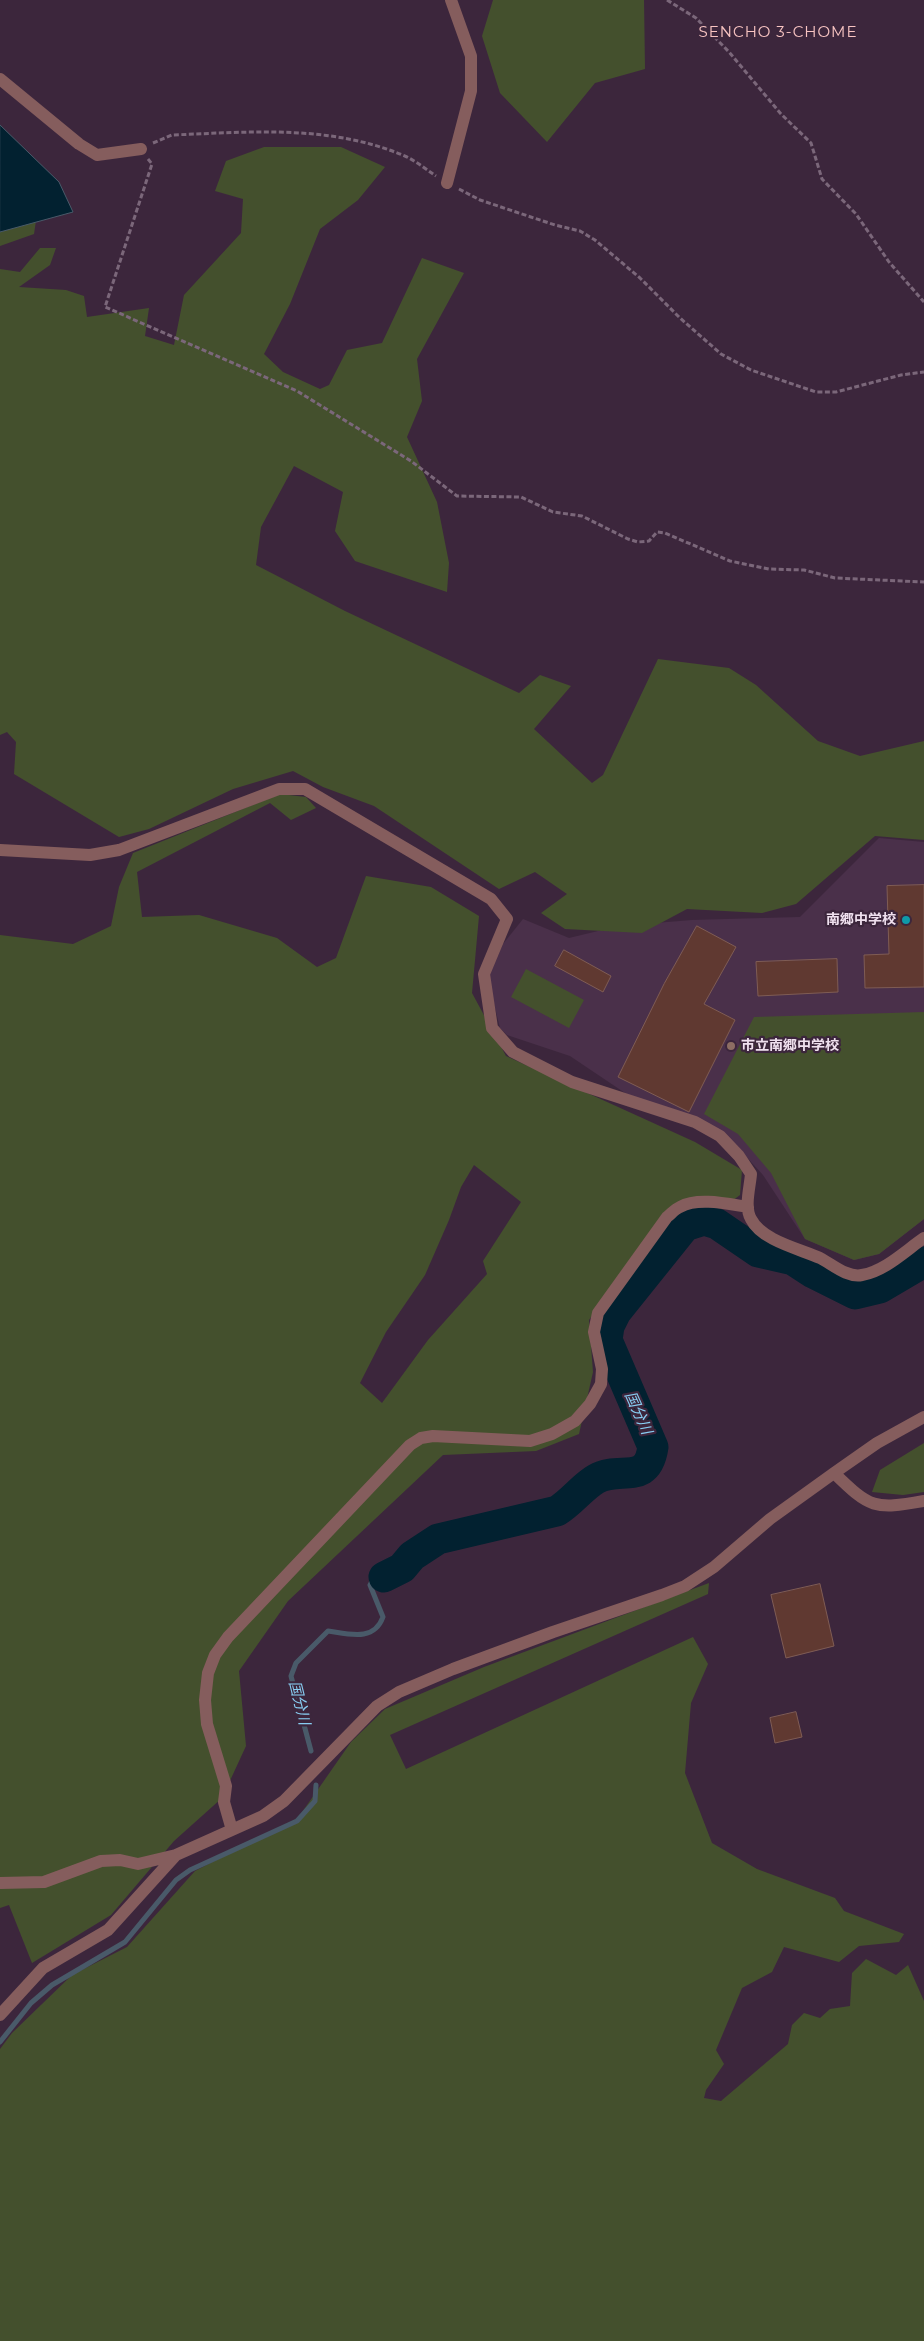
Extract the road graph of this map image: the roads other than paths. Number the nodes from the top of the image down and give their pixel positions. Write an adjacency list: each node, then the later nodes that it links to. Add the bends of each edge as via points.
1 (451, 0): 4 (street, via 471,56 471,91)
2 (0, 79): 3 (street, via 97,155)
3 (141, 149)
4 (446, 183)
5 (0, 850): 6 (street, via 90,855 119,850 280,789 305,789 491,899 507,919 484,974 492,1028 513,1052 572,1082 695,1122 720,1136 751,1174)
6 (748, 1207): 7 (street, via 751,1220 770,1237 818,1257 850,1275 861,1275 884,1266); 11 (street, via 698,1203 680,1206 667,1217 598,1313 594,1332 602,1368 601,1384 575,1421 530,1442 433,1436 416,1442 228,1637 215,1655 208,1673 205,1700 207,1724 226,1786 224,1802)
7 (924, 1238)
8 (924, 1417): 9 (street, via 877,1443)
9 (834, 1473): 10 (street, via 864,1501 890,1508); 11 (street, via 685,1586 552,1632 399,1692 377,1706 284,1801 263,1816)
10 (924, 1502)
11 (232, 1830): 12 (street)
12 (176, 1855): 13 (street, via 138,1864 120,1860 101,1862 44,1882); 14 (street, via 108,1930 43,1968)
13 (0, 1882)
14 (0, 2015)

